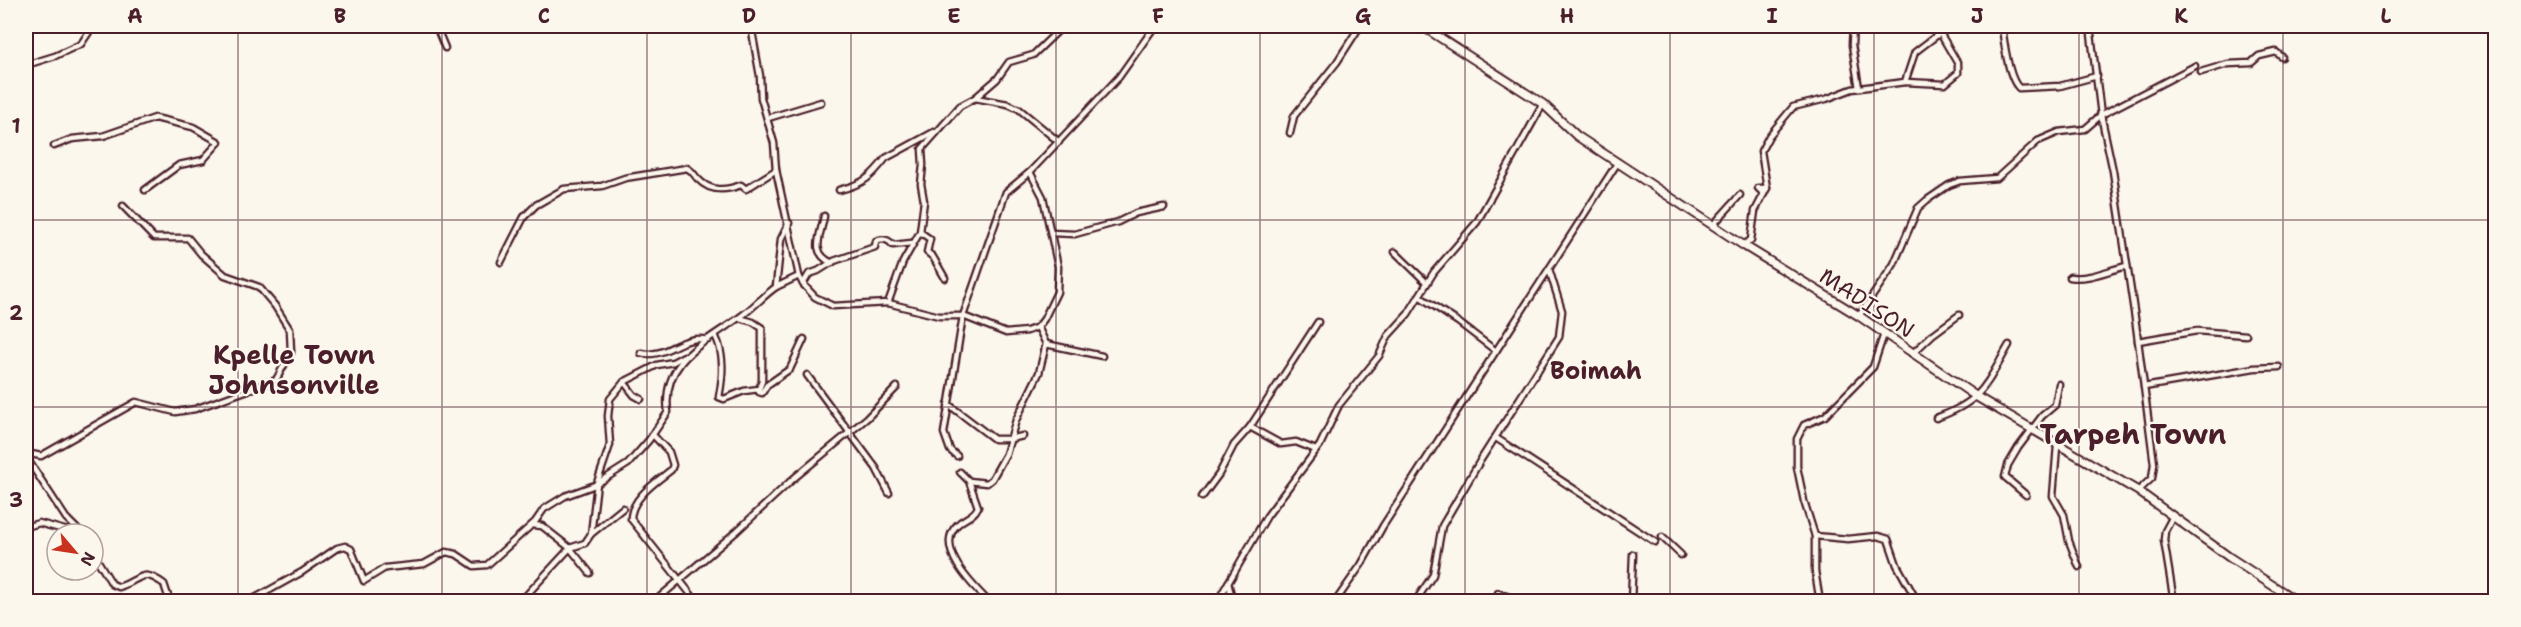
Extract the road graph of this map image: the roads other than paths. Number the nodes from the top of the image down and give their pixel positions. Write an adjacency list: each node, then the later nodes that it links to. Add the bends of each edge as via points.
1 (93, 26): 15 (street, via 81,44)
2 (436, 26): 13 (street)
3 (751, 26): 25 (street, via 761,98)
4 (1064, 26): 21 (street, via 1033,55 1009,62)
5 (1155, 26): 28 (street, via 1119,77)
6 (1360, 26): 27 (street, via 1294,116)
7 (1422, 26): 23 (street, MADISON)
8 (1853, 26): 20 (street)
9 (1946, 26): 12 (street)
10 (1977, 26): 18 (street, via 2002,26 2014,83 2019,88 2060,86)
11 (2090, 26): 18 (street)
12 (1940, 33): 19 (street, via 1915,52); 19 (street, via 1958,64 1958,73 1945,84)
13 (445, 48)
14 (2282, 57): 17 (street, via 2270,52 2251,63 2228,64)
15 (26, 65)
16 (2195, 66): 24 (street)
17 (2201, 72)
18 (2097, 76): 24 (street)
19 (1905, 82): 20 (street)
20 (1859, 88): 44 (street, via 1793,107 1769,136 1761,151 1767,188 1755,211 1751,240)
21 (975, 98): 26 (street, via 960,106); 28 (street, via 1019,109)
22 (821, 102): 25 (street)
23 (1543, 104): 30 (street, MADISON, via 1577,136); 53 (street, via 1477,222)
24 (2101, 115): 48 (street); 60 (street, via 2085,129 2059,132 2038,141 1997,178 1949,185 1918,208 1894,264)
25 (768, 118): 31 (street)
26 (939, 129): 34 (street, via 886,158 861,184); 41 (street, via 922,149 924,201)
27 (1290, 133)
28 (1059, 142): 32 (street)
29 (54, 146): 33 (street, via 72,139 103,136 155,118 193,127 219,142 203,160 178,165)
30 (1618, 162): 40 (street, MADISON); 49 (street)
31 (776, 170): 39 (street); 46 (street, via 746,189 741,185 714,189 687,168 625,178 602,186 564,189 524,217)
32 (1030, 172): 42 (street, via 1043,197); 59 (street, via 1006,192)
33 (145, 190)
34 (839, 190)
35 (1740, 195): 40 (street)
36 (123, 206): 97 (street, via 154,238 188,238 225,275 259,287 290,330 291,352 276,380 185,411 136,402 41,456)
37 (1164, 207): 42 (street, via 1075,234)
38 (824, 216): 47 (street, via 818,249)
39 (789, 223): 50 (street); 55 (street, via 781,239)
40 (1713, 225): 44 (street, MADISON)
41 (920, 232): 43 (street); 52 (street, via 930,238 927,252)
42 (1050, 233): 63 (street, via 1058,267 1057,292)
43 (912, 243): 47 (street, via 893,244 882,238 874,247); 57 (street)
44 (1743, 245): 60 (street, MADISON)
45 (1395, 252): 53 (street)
46 (501, 262)
47 (832, 263): 54 (street, via 809,274)
48 (2127, 266): 51 (street, via 2083,279); 69 (street)
49 (1549, 269): 72 (street); 93 (street, via 1562,311 1559,337)
50 (799, 276): 54 (street); 55 (street)
51 (2070, 277)
52 (945, 278)
53 (1427, 283): 56 (street)
54 (803, 284): 57 (street, via 815,297 833,306)
55 (776, 287): 61 (street)
56 (1419, 296): 72 (street); 96 (street, via 1388,336 1379,356 1339,405)
57 (888, 303): 59 (street, via 939,316)
58 (1959, 315): 74 (street)
59 (963, 316): 63 (street, via 1006,333); 86 (street)
60 (1859, 316): 64 (street, MADISON)
61 (739, 318): 65 (street); 83 (street, via 762,328)
62 (1318, 322): 88 (street)
63 (1038, 327): 70 (street)
64 (1884, 334): 74 (street, MADISON); 113 (street, via 1873,367 1825,416 1804,425 1797,439 1797,466)
65 (715, 335): 68 (street); 83 (street, via 723,357 719,397)
66 (2246, 335): 69 (street, via 2197,331)
67 (804, 339): 83 (street, via 790,369 762,393)
68 (708, 340): 73 (street, via 699,338 672,345 666,352 649,356); 75 (street)
69 (2138, 341): 82 (street)
70 (1046, 344): 76 (street); 94 (street, via 1039,373)
71 (2009, 345): 84 (street)
72 (1496, 351): 134 (street)
73 (641, 353)
74 (1912, 354): 84 (street, MADISON)
75 (686, 355): 79 (street); 91 (street, via 670,381 666,396 668,412)
76 (1102, 356)
77 (2279, 367): 82 (street)
78 (807, 375): 90 (street)
79 (624, 382): 85 (street); 101 (street, via 610,399 610,445)
80 (2059, 384): 89 (street, via 2055,405)
81 (897, 387): 90 (street)
82 (2144, 387): 102 (street, via 2154,464 2152,478)
83 (759, 389)
84 (1977, 397): 87 (street); 89 (street, MADISON)
85 (641, 399)
86 (948, 404): 94 (street, via 994,439); 98 (street, via 944,433 950,450)
87 (1936, 417)
88 (1250, 427): 96 (street, via 1281,444 1296,442); 105 (street, via 1234,445)
89 (2032, 430): 95 (street, MADISON); 104 (street, via 2008,465 2005,477)
90 (849, 433): 103 (street, via 876,468); 122 (street)
91 (653, 435): 101 (street, via 628,464); 122 (street, via 669,452 673,465 645,492 631,519)
92 (1023, 436): 94 (street)
93 (1496, 438): 115 (street); 135 (street, via 1442,526 1433,575)
94 (1010, 439): 100 (street, via 992,479 987,483)
95 (2057, 446): 102 (street, MADISON); 119 (street, via 2054,496 2064,515)
96 (1316, 450): 123 (street, via 1267,516)
97 (26, 455): 108 (street)
98 (957, 456)
99 (960, 472): 100 (street)
100 (969, 480): 131 (street, via 978,507 972,516 957,524 951,535 951,554 969,582)
101 (597, 483): 110 (street, via 544,509); 112 (street)
102 (2138, 492): 107 (street, MADISON)
103 (889, 493)
104 (2026, 495)
105 (1202, 497)
106 (623, 508): 112 (street)
107 (2173, 516): 139 (street, via 2164,540); 140 (street, MADISON)
108 (70, 522)
109 (45, 525): 111 (street)
110 (532, 525): 116 (street, via 542,526); 127 (street, via 482,567 446,552 424,564 385,568 364,581 351,549 337,548)
111 (26, 527)
112 (591, 534): 116 (street, via 585,543)
113 (1815, 536): 125 (street, via 1888,539); 138 (street)
114 (1662, 537): 118 (street)
115 (1656, 542)
116 (570, 548): 121 (street); 128 (street)
117 (1633, 554): 137 (street)
118 (1681, 555)
119 (2079, 567)
120 (105, 573): 126 (street, via 119,587 148,574 164,584)
121 (590, 573)
122 (679, 580): 129 (street); 130 (street)
123 (1228, 583): 132 (street); 133 (street)
124 (1498, 593): 136 (street)
125 (1917, 601)
126 (170, 602)
127 (248, 602)
128 (520, 602)
129 (654, 602)
130 (697, 602)
131 (989, 602)
132 (1217, 602)
133 (1233, 602)
134 (1335, 602)
135 (1415, 602)
136 (1523, 602)
137 (1631, 602)
138 (1820, 602)
139 (2174, 602)
140 (2298, 602)

